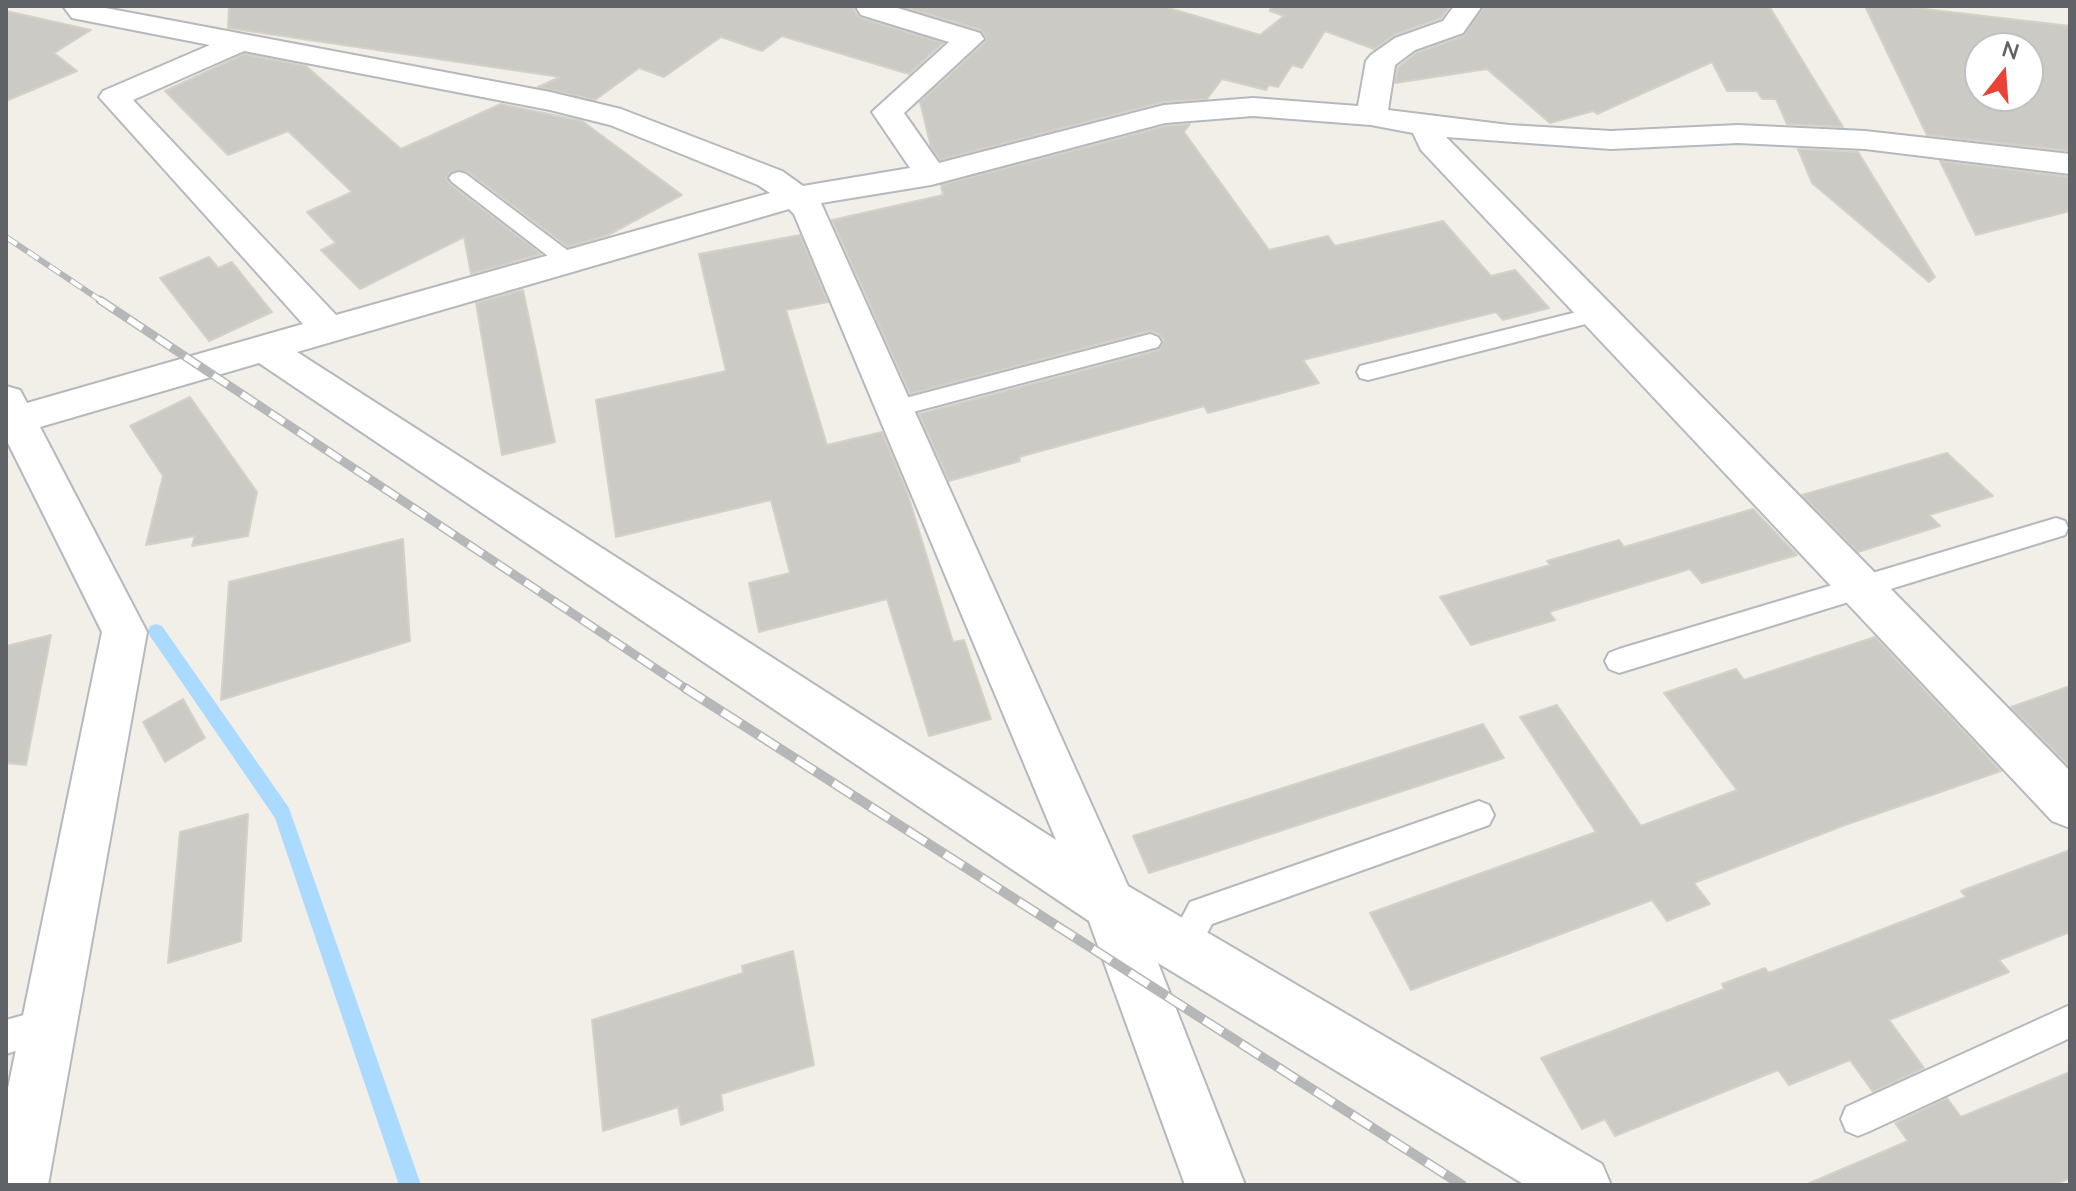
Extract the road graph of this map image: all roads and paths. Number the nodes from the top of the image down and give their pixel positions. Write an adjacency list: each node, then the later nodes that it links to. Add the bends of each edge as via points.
1 (77, 6): 4 (street, via 82,12)
2 (1468, 6): 5 (street, via 1453,27 1405,44 1381,61)
3 (866, 7): 8 (street, via 970,39 887,112)
4 (241, 42): 10 (street, via 621,118 770,178); 13 (street, via 114,97)
5 (1371, 116): 6 (street); 8 (street, via 1253,107 1164,114)
6 (1426, 126): 7 (street, via 1611,140 1738,134 1865,140); 12 (street, via 1432,143)
7 (2070, 164)
8 (931, 175): 10 (street)
9 (459, 178): 11 (lane)
10 (797, 197): 11 (street); 17 (street, via 809,211)
11 (568, 261): 13 (street)
12 (1597, 314): 16 (lane); 20 (street)
13 (329, 330): 15 (street)
14 (1150, 342): 17 (lane)
15 (265, 349): 18 (street); 24 (street)
16 (1368, 372)
17 (894, 409): 24 (street)
18 (10, 415): 27 (street, via 125,632)
19 (2056, 528): 20 (lane)
20 (1860, 587): 21 (lane); 22 (street)
21 (1619, 661)
22 (2070, 805)
23 (1479, 815): 25 (lane, via 1201,913)
24 (1109, 904): 25 (street); 30 (street)
25 (1182, 948): 31 (street)
26 (2070, 1021): 28 (lane)
27 (28, 1030): 29 (street)
28 (1858, 1119)
29 (18, 1185)
30 (1215, 1185)
31 (1581, 1185)

